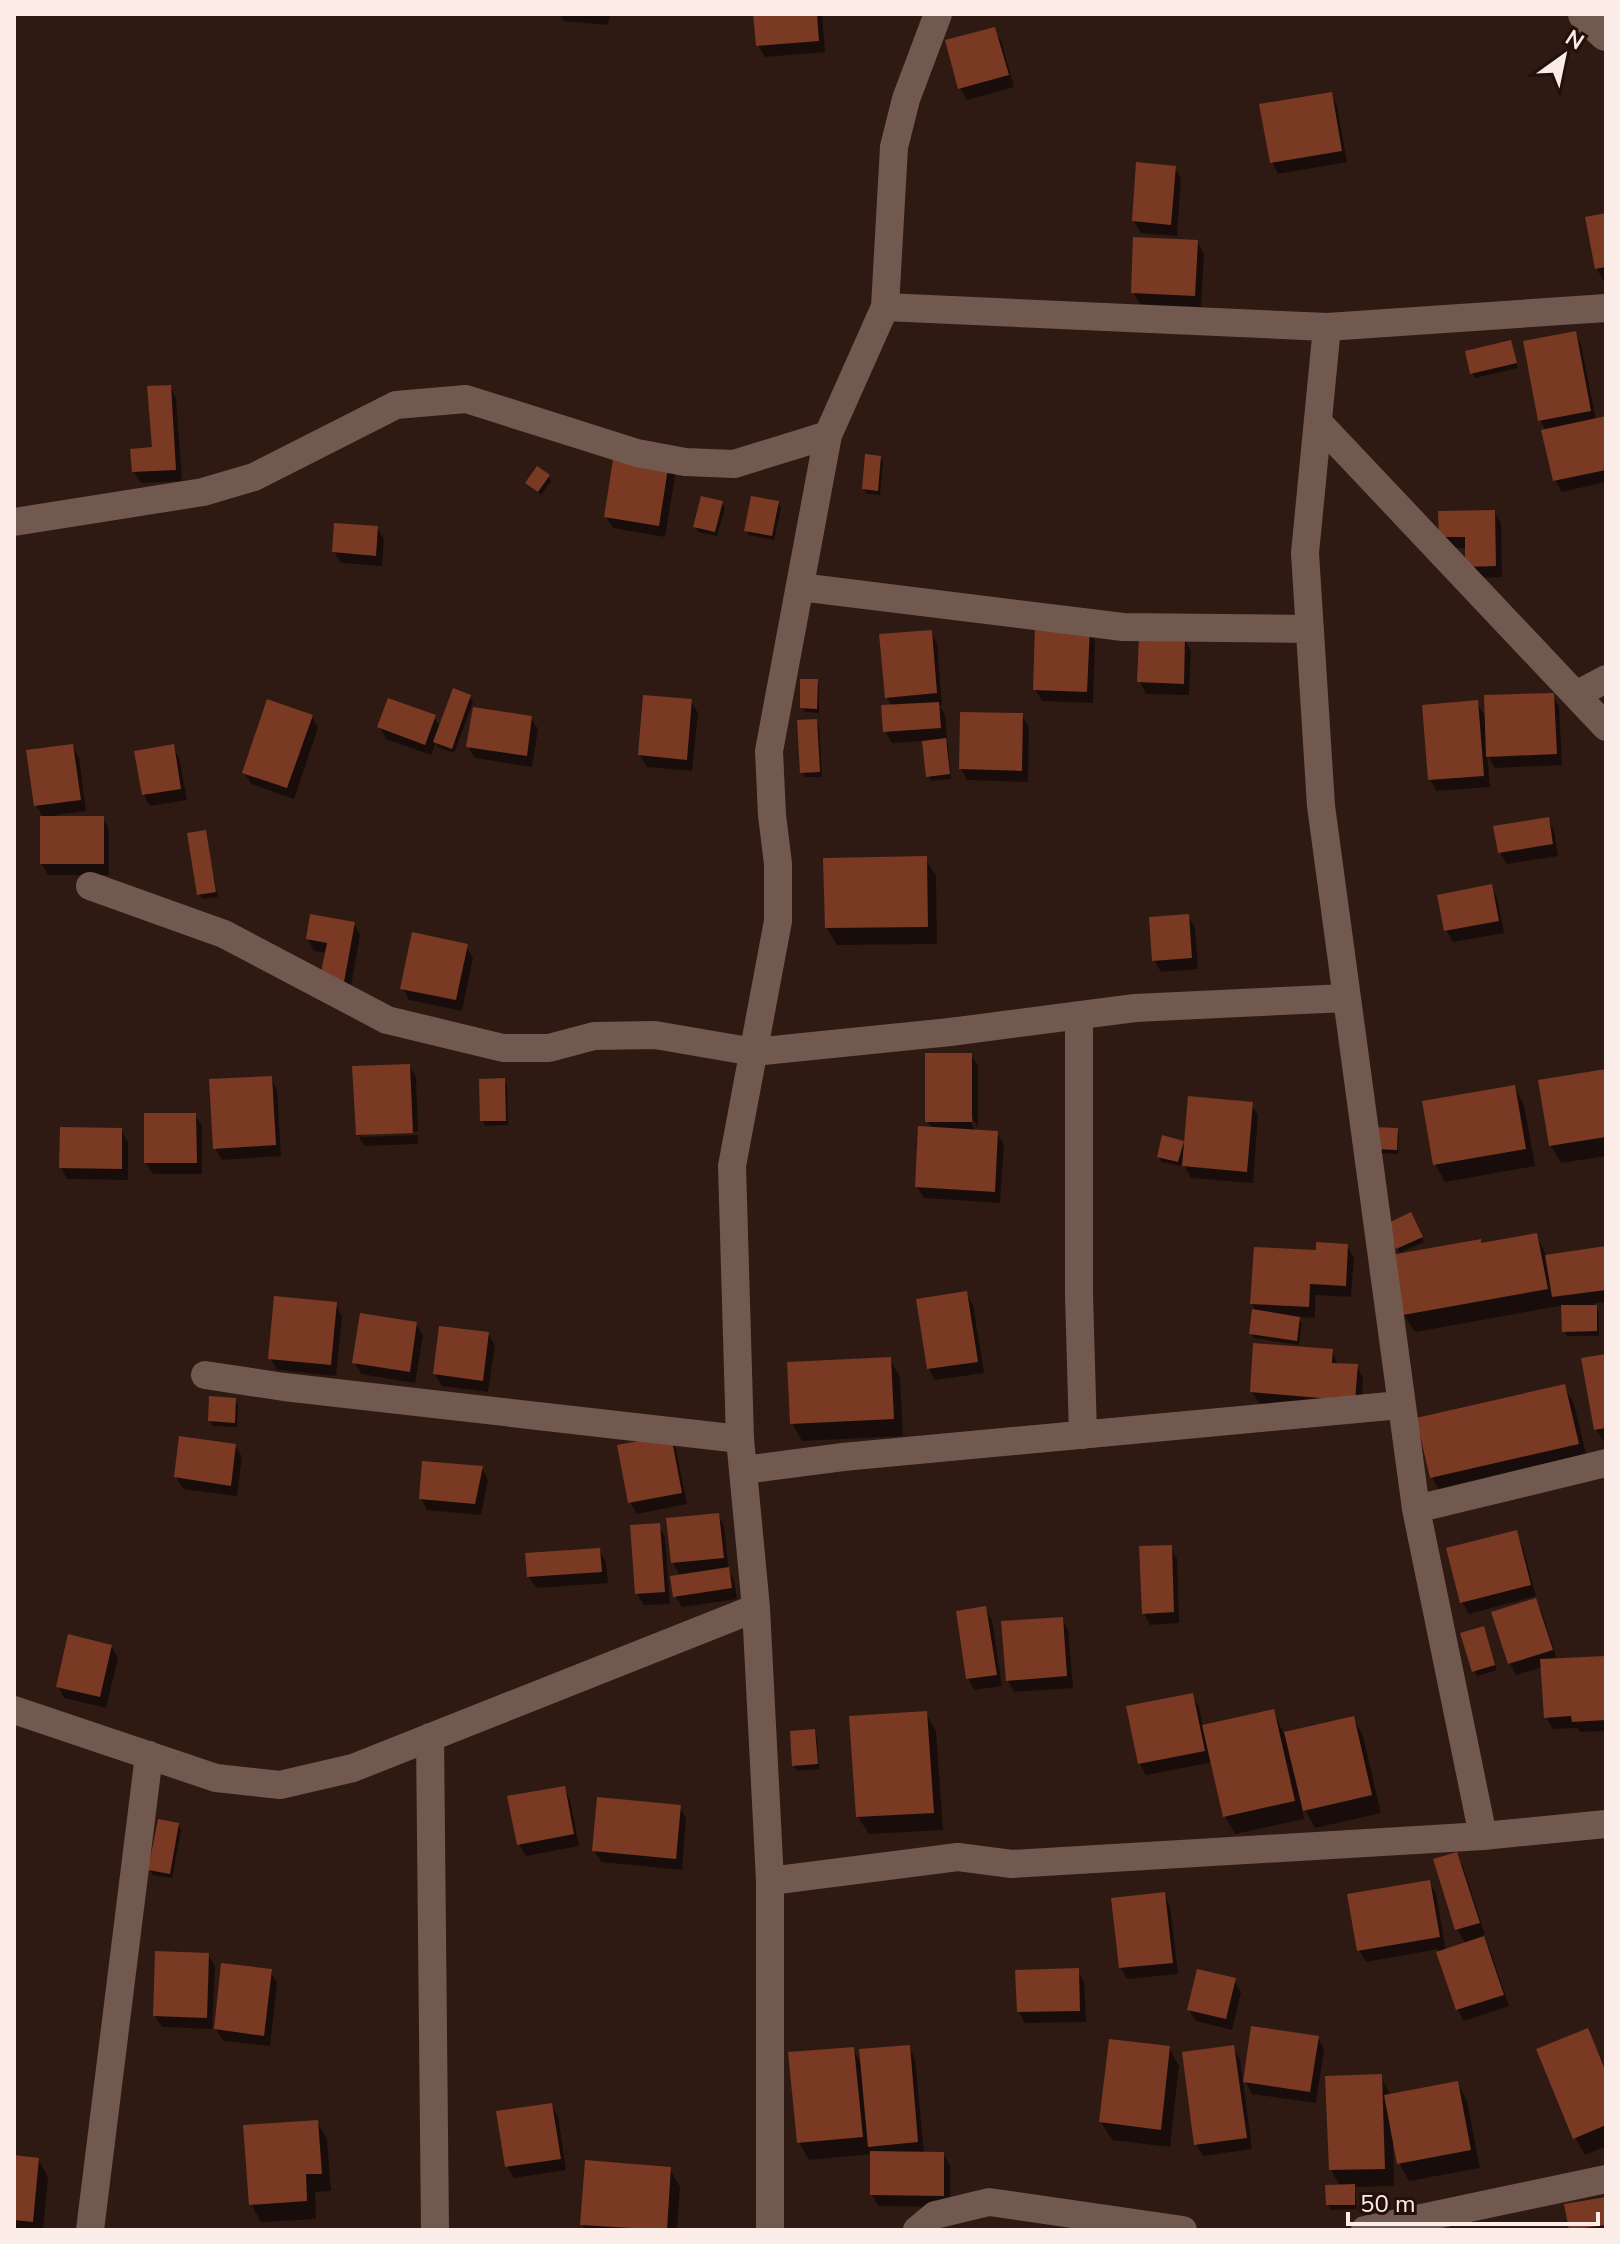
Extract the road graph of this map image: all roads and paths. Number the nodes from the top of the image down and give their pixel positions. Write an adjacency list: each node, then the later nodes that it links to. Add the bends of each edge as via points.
1 (938, 14): 4 (street, via 894,147)
2 (1586, 14): 3 (street)
3 (1606, 33)
4 (885, 307): 6 (street); 8 (street)
5 (1606, 308): 6 (street)
6 (1327, 327): 7 (street)
7 (1318, 422): 11 (street, via 1305,553); 13 (street)
8 (828, 435): 9 (street, via 734,464 685,462 637,453 466,399 396,405 254,477 203,492); 10 (street)
9 (14, 522)
10 (800, 587): 11 (street, via 1123,627); 18 (street, via 769,751 778,921)
11 (1310, 629): 16 (street, via 1321,806)
12 (1606, 679): 13 (street)
13 (1576, 695): 14 (street)
14 (1606, 727)
15 (90, 886): 18 (street, via 224,934 387,1020 503,1048 549,1048 594,1036 655,1035)
16 (1346, 998): 17 (street, via 1135,1008); 20 (street)
17 (1079, 1016): 18 (street); 22 (street)
18 (754, 1052): 23 (street, via 732,1166)
19 (205, 1375): 23 (street)
20 (1400, 1405): 21 (street); 24 (street)
21 (1367, 1408): 22 (street); 24 (street)
22 (1083, 1435): 26 (street)
23 (740, 1439): 26 (street)
24 (1406, 1444): 27 (street)
25 (1606, 1463): 27 (street)
26 (743, 1470): 28 (street)
27 (1416, 1509): 33 (street)
28 (756, 1608): 30 (street); 34 (street)
29 (14, 1710): 31 (street)
30 (430, 1737): 31 (street, via 353,1768 280,1785 216,1778); 37 (street)
31 (149, 1755): 36 (street)
32 (1606, 1824): 33 (street)
33 (1483, 1836): 34 (street, via 1012,1864 958,1857)
34 (770, 1881): 38 (street)
35 (1606, 2179): 41 (street)
36 (90, 2230)
37 (435, 2230)
38 (770, 2230)
39 (917, 2230): 40 (street, via 935,2215 989,2202)
40 (1183, 2230)
41 (1365, 2230)

